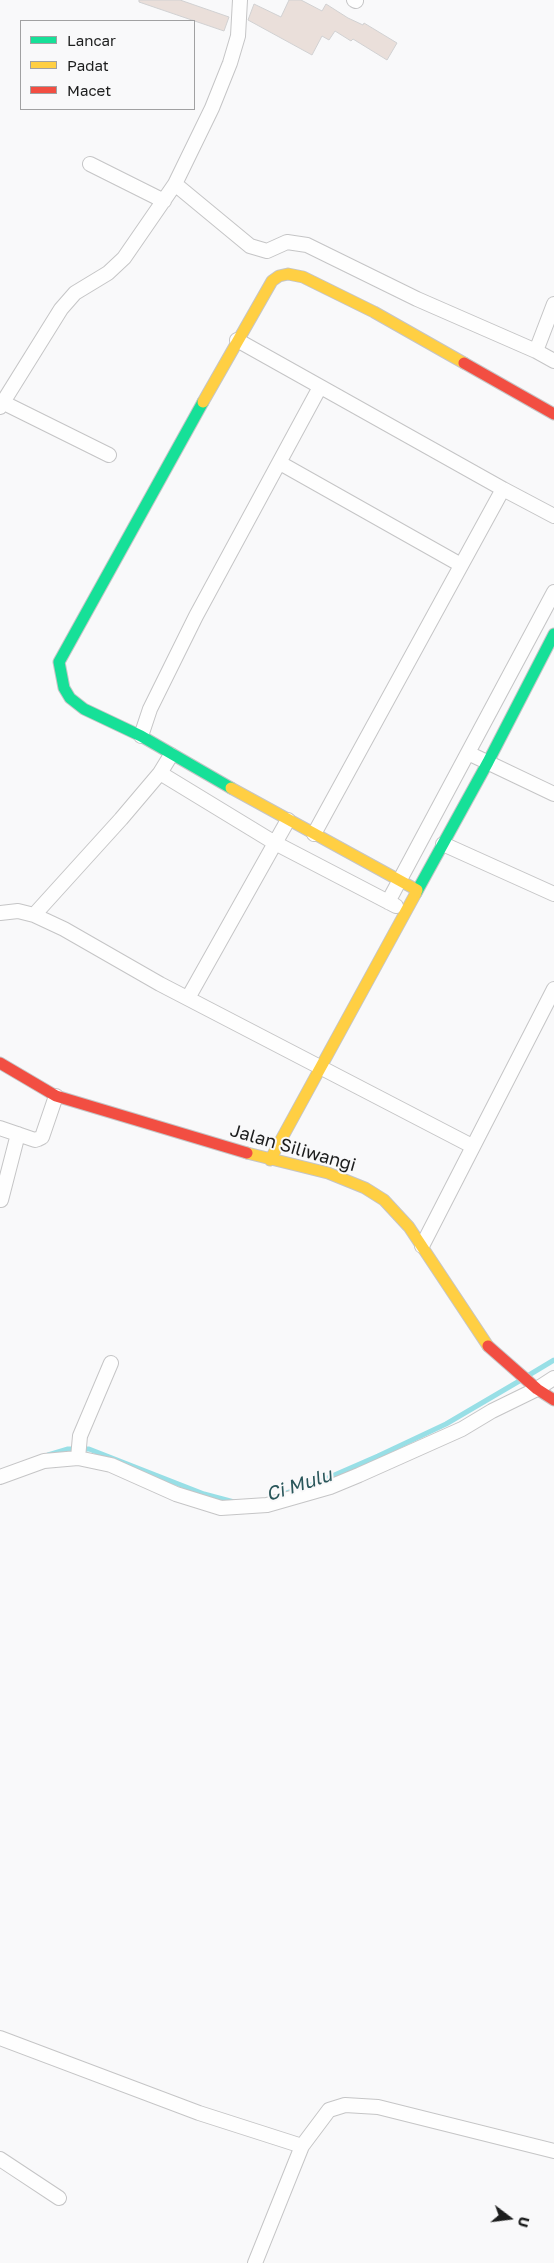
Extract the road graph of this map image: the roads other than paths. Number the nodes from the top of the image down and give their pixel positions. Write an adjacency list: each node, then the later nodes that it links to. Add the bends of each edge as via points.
1 (240, 0): 3 (street, via 238,36 230,63)
2 (90, 164): 4 (street)
3 (175, 184): 4 (street); 7 (street, via 250,246 267,251 286,242 307,245 417,299)
4 (164, 201): 10 (street, via 124,258 75,293 61,309)
5 (554, 304): 7 (street)
6 (237, 340): 9 (street); 11 (street, via 272,281 288,274 304,277 424,338); 21 (street, via 59,662 64,688 70,698 84,709)
7 (536, 351): 8 (street)
8 (554, 361)
9 (320, 387): 13 (street); 14 (street)
10 (1, 403): 12 (street)
11 (554, 414)
12 (108, 455)
13 (280, 463): 16 (street); 21 (street, via 196,616 150,709)
14 (503, 489): 15 (street); 16 (street)
15 (554, 516)
16 (461, 565): 28 (street)
17 (554, 592): 19 (street)
18 (554, 634): 20 (street)
19 (518, 659): 20 (street); 22 (street)
20 (536, 670): 24 (street)
21 (141, 736): 23 (street)
22 (468, 753): 24 (street); 31 (street)
23 (171, 755): 25 (street); 27 (street)
24 (488, 762): 26 (street); 30 (street)
25 (160, 773): 29 (street); 37 (street)
26 (554, 794)
27 (288, 820): 28 (street); 29 (street)
28 (314, 834): 31 (street)
29 (276, 844): 34 (street); 39 (street)
30 (443, 844): 32 (street); 33 (street)
31 (400, 880): 32 (street); 34 (street)
32 (417, 890): 35 (street)
33 (554, 894)
34 (388, 902): 35 (street)
35 (406, 912): 41 (street)
36 (0, 913): 37 (street, via 18,911)
37 (34, 915): 39 (street)
38 (554, 989): 45 (street)
39 (188, 998): 41 (street)
40 (0, 1063): 42 (street, Jalan Siliwangi)
41 (319, 1068): 45 (street); 46 (street)
42 (56, 1096): 44 (street, via 42,1137 35,1140); 46 (street, Jalan Siliwangi)
43 (0, 1128): 44 (street)
44 (18, 1134): 47 (street)
45 (472, 1146): 48 (street)
46 (270, 1160): 48 (street, Jalan Siliwangi, via 328,1173 365,1188 399,1214)
47 (1, 1200)
48 (422, 1246): 51 (street, Jalan Siliwangi, via 488,1347)
49 (111, 1363): 53 (street, via 80,1436)
50 (554, 1378): 51 (street)
51 (537, 1389): 52 (street, Jalan Siliwangi); 53 (street, via 456,1432 359,1475 330,1487 267,1504 222,1508 176,1494 111,1465)
52 (554, 1400)
53 (78, 1457): 54 (street, via 44,1461)
54 (0, 1477)
55 (0, 2038): 56 (street, via 199,2113)
56 (302, 2146): 57 (street, via 329,2110 357,2104 401,2112); 60 (street)
57 (554, 2152)
58 (0, 2159): 59 (street)
59 (59, 2198)
60 (255, 2263)

